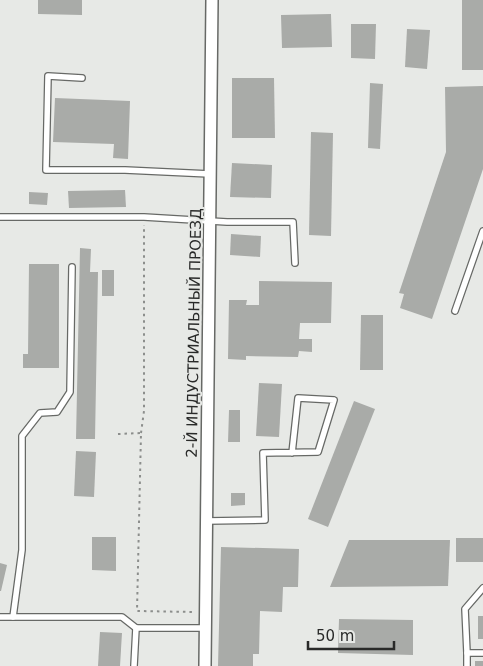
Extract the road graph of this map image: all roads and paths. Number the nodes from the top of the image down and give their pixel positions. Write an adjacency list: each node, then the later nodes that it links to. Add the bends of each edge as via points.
1 (212, 0): 3 (street, 2-Й ИНДУСТРИАЛЬНЫЙ ПРОЕЗД)
2 (82, 78): 3 (lane, via 48,76 46,170)
3 (210, 174): 6 (street, 2-Й ИНДУСТРИАЛЬНЫЙ ПРОЕЗД)
4 (0, 217): 5 (lane)
5 (144, 217): 6 (lane); 11 (path, via 144,411)
6 (210, 221): 8 (lane, via 293,222); 14 (street, 2-Й ИНДУСТРИАЛЬНЫЙ ПРОЕЗД)
7 (483, 231): 10 (lane)
8 (295, 263)
9 (72, 267): 18 (lane, via 70,392 57,412 40,413 22,436 22,550)
10 (455, 311)
11 (141, 433): 12 (path); 16 (path, via 138,611)
12 (118, 434)
13 (292, 453): 13 (lane, via 298,398 334,400 318,452); 14 (lane, via 263,454 265,520)
14 (206, 521): 16 (street, 2-Й ИНДУСТРИАЛЬНЫЙ ПРОЕЗД)
15 (483, 588): 21 (lane, via 465,609)
16 (206, 612): 20 (street, 2-Й ИНДУСТРИАЛЬНЫЙ ПРОЕЗД)
17 (0, 617): 18 (lane)
18 (14, 617): 19 (lane, via 122,617)
19 (136, 628): 20 (lane); 23 (lane)
20 (205, 628): 24 (street, 2-Й ИНДУСТРИАЛЬНЫЙ ПРОЕЗД)
21 (467, 653): 22 (lane); 25 (lane)
22 (483, 653)
23 (134, 666)
24 (205, 666)
25 (466, 666)

